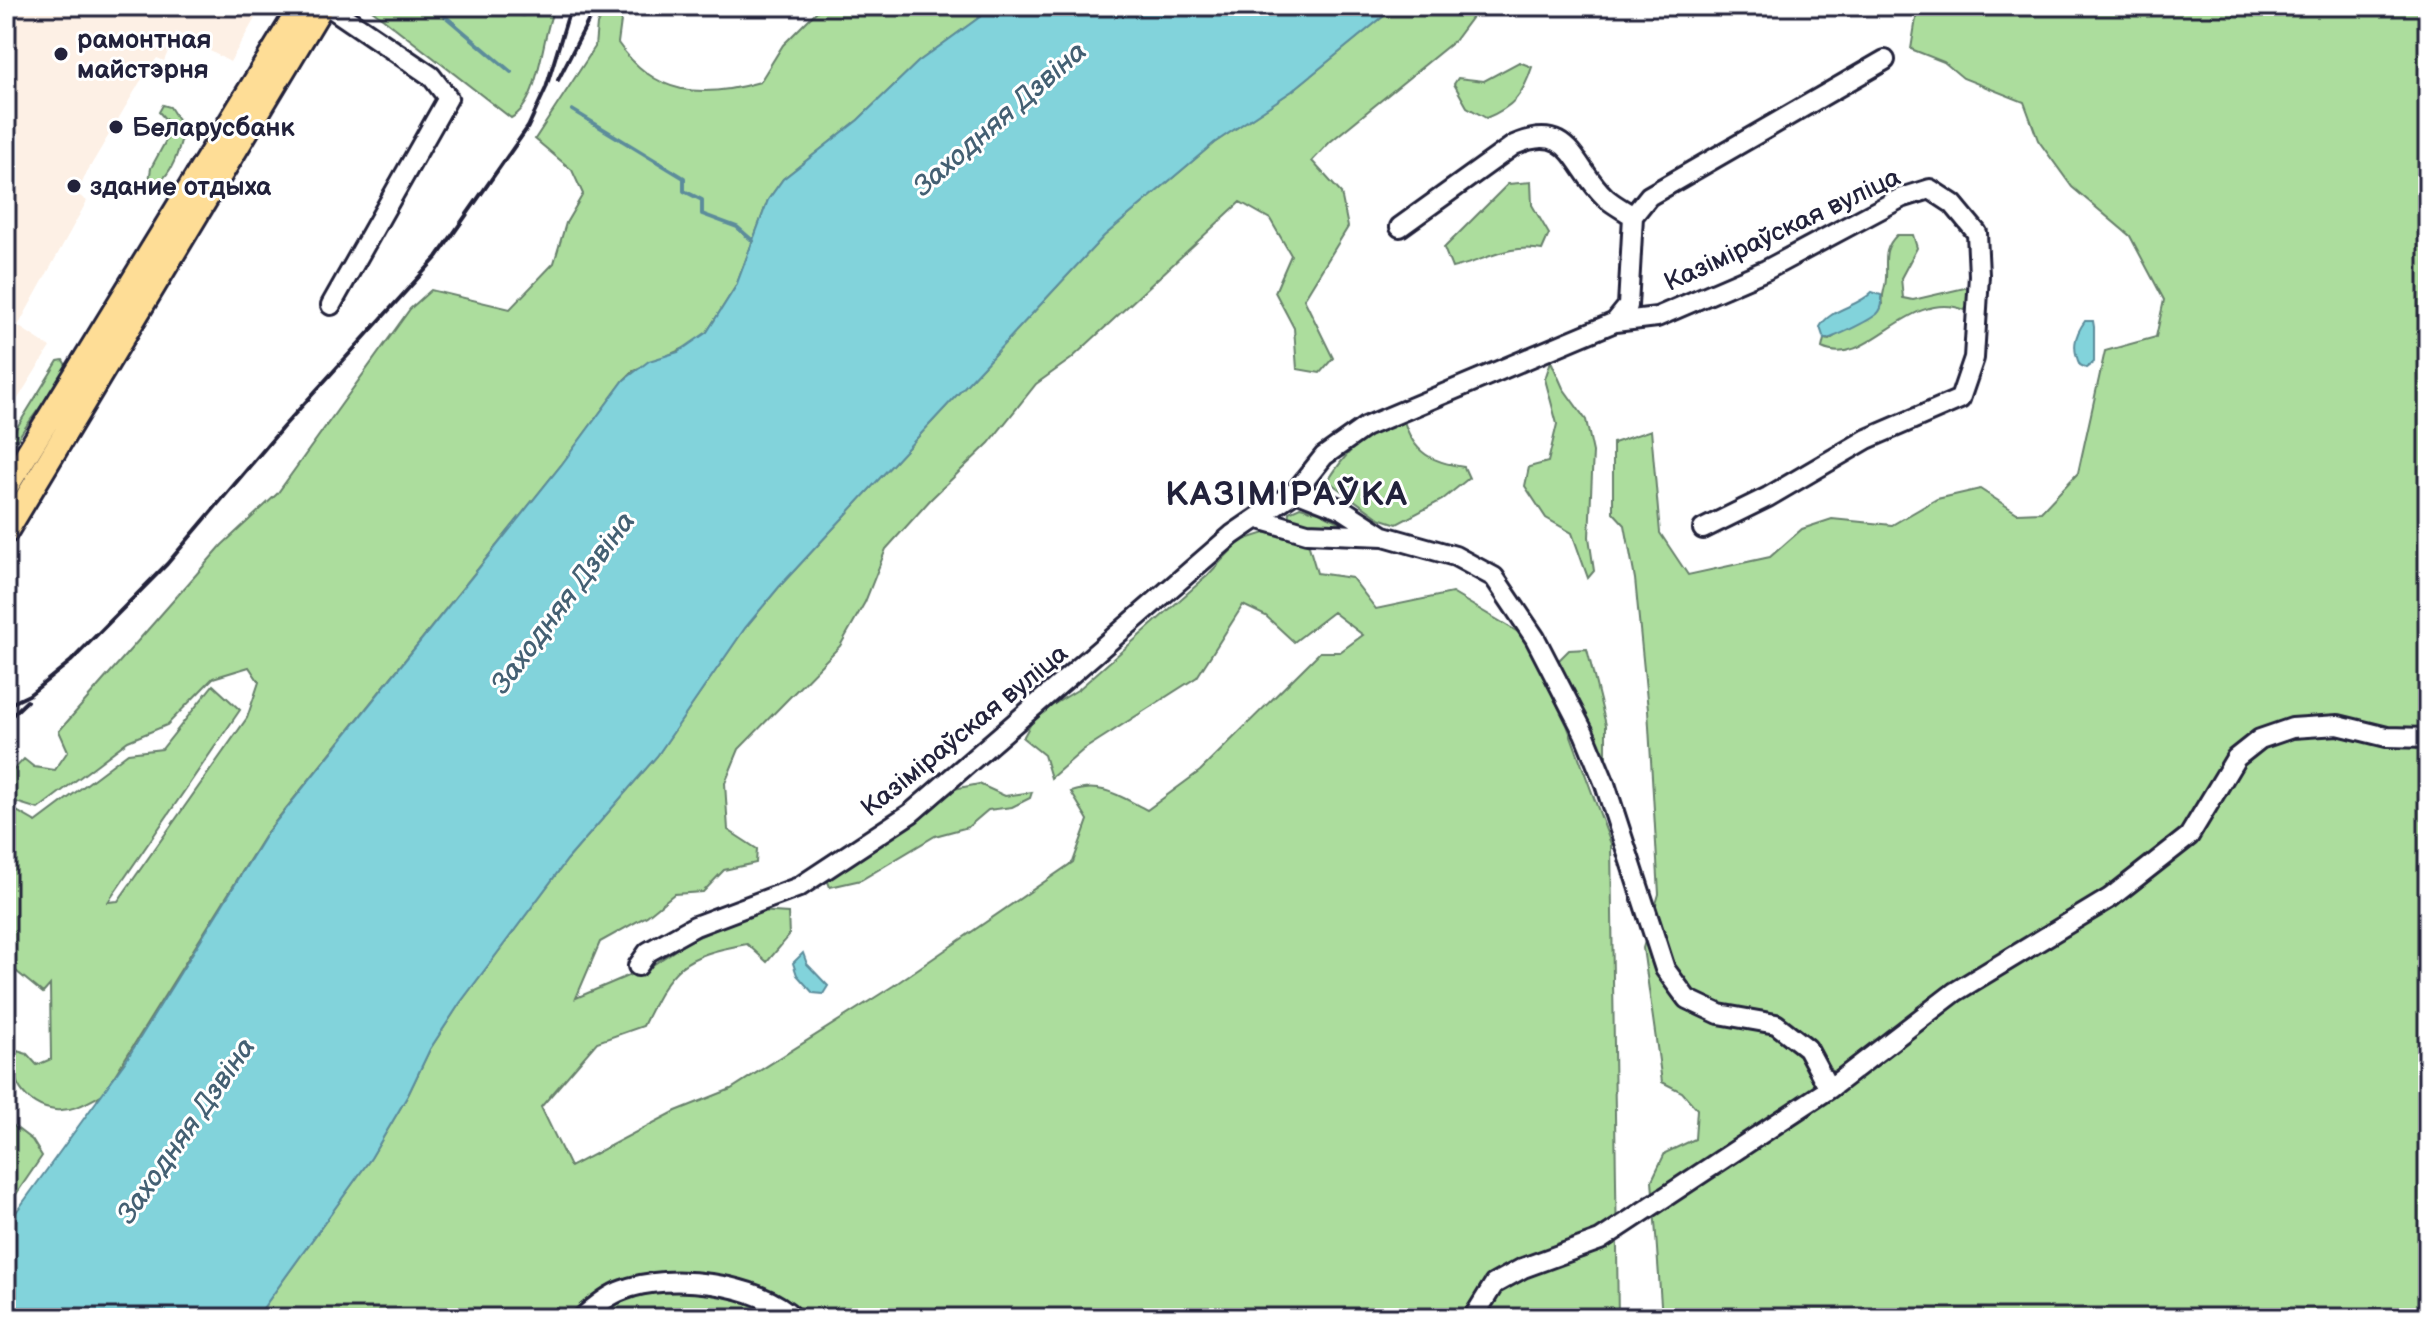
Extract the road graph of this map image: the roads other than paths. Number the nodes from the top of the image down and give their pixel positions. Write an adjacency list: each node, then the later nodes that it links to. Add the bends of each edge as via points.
1 (301, 6): 7 (main road)
2 (322, 6): 7 (main road)
3 (328, 6): 8 (street, via 431,76 448,98)
4 (1885, 60): 5 (street, via 1649,196)
5 (1633, 216): 6 (street, via 1606,198 1568,149 1553,138 1535,136 1514,145); 9 (street, Казіміраўская вуліца, via 1628,306)
6 (1400, 227)
7 (175, 231): 10 (main road); 14 (main road)
8 (331, 305)
9 (1615, 322): 11 (street, Казіміраўская вуліца, via 1365,427 1324,456); 13 (street, Казіміраўская вуліца, via 1657,317 1766,270 1901,198 1930,189 1953,204 1977,233 1974,358 1960,399 1867,439)
10 (6, 488)
11 (1296, 491): 12 (street, Казіміраўская вуліца); 15 (street, via 1342,509)
12 (1259, 519): 15 (street, via 1307,533); 17 (street, Казіміраўская вуліца, via 1232,535 911,813 799,887 695,926 648,952)
13 (1703, 529)
14 (6, 532)
15 (1384, 536): 18 (street, via 1455,556 1494,577 1535,638 1584,733 1665,969 1687,999 1719,1014 1776,1024 1807,1048)
16 (2428, 738): 18 (street, via 2387,737 2338,725 2292,728 2260,739 2236,758 2189,836 2110,898 1955,992)
17 (638, 966)
18 (1829, 1089): 21 (street, via 1600,1240 1494,1284)
19 (582, 1318): 20 (street, via 624,1289 673,1282 726,1285 781,1305)
20 (794, 1318)
21 (1473, 1318)

